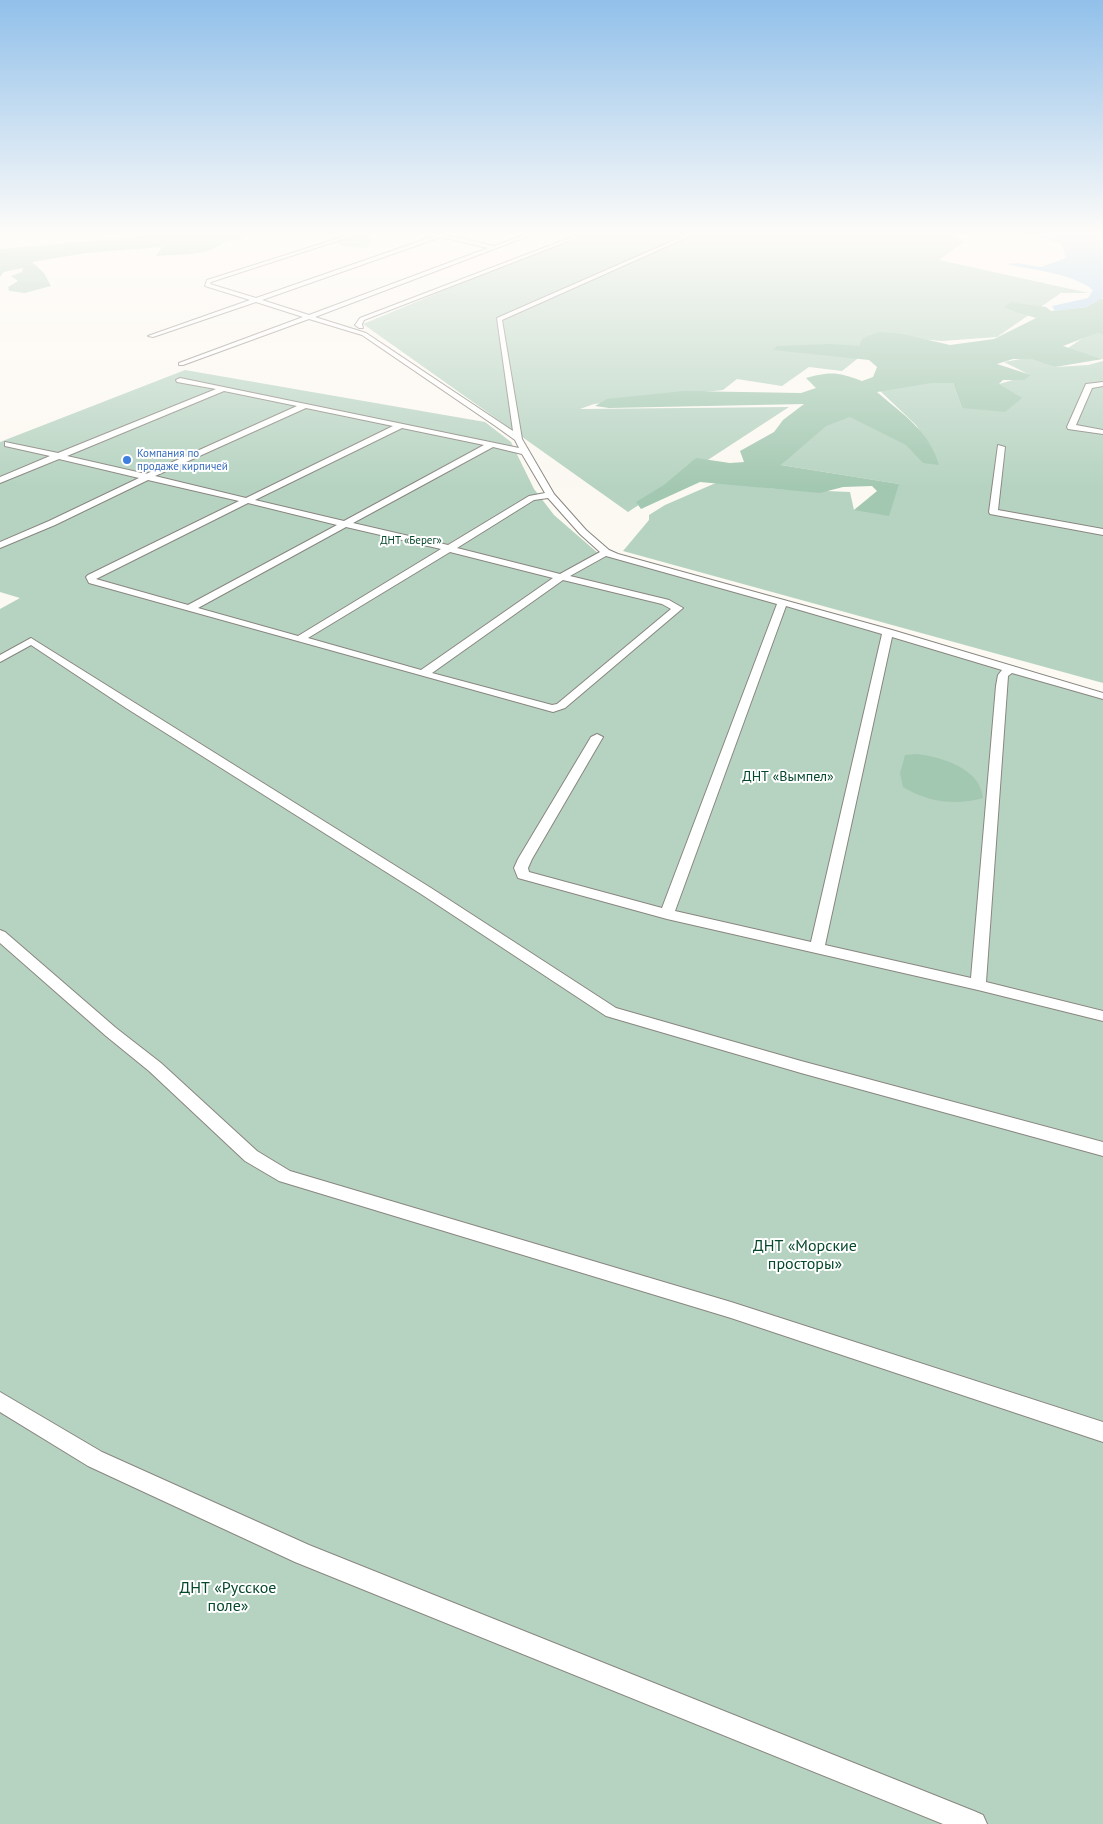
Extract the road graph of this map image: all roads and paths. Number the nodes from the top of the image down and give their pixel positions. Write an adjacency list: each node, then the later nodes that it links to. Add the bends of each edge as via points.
1 (206, 317): 7 (street)
2 (305, 317): 8 (street)
3 (311, 317): 15 (street, via 364,334)
4 (364, 317): 6 (street, via 358,325)
5 (503, 317): 15 (street, via 499,319)
6 (361, 327)
7 (151, 336)
8 (181, 364)
9 (180, 380): 11 (street)
10 (1103, 384): 14 (street, via 1090,386 1071,427)
11 (224, 389): 12 (street); 20 (street)
12 (306, 405): 13 (street); 21 (street)
13 (401, 425): 17 (street); 24 (street)
14 (1103, 432)
15 (518, 439): 19 (street)
16 (8, 444): 20 (street)
17 (493, 444): 19 (street); 25 (street)
18 (1001, 447): 26 (street, via 993,512)
19 (526, 452): 23 (street)
20 (60, 456): 21 (street); 22 (street)
21 (144, 478): 24 (street); 27 (street)
22 (0, 480)
23 (550, 495): 28 (street, via 532,498); 29 (street)
24 (246, 500): 25 (street); 32 (street, via 90,577 92,581)
25 (344, 524): 28 (street); 32 (street)
26 (1103, 532)
27 (0, 545)
28 (451, 549): 30 (street); 34 (street)
29 (606, 552): 30 (street); 31 (street)
30 (561, 577): 37 (street); 37 (street, via 678,608 561,706 553,709)
31 (783, 602): 33 (street); 40 (street)
32 (188, 608): 34 (street)
33 (888, 632): 36 (street); 42 (street)
34 (300, 639): 37 (street)
35 (0, 659): 45 (street, via 30,641 611,1012)
36 (1010, 668): 38 (street); 43 (street, via 1003,675 1001,686)
37 (423, 674)
38 (1103, 696)
39 (597, 737): 40 (street, via 525,859 521,868 523,875)
40 (667, 914): 42 (street)
41 (0, 935): 47 (street, via 156,1067 251,1156 284,1176 722,1307)
42 (817, 949): 43 (street)
43 (978, 985): 44 (street)
44 (1103, 1016)
45 (1103, 1149)
46 (0, 1400): 48 (street, via 95,1459 303,1554)
47 (1103, 1432)
48 (974, 1824)

